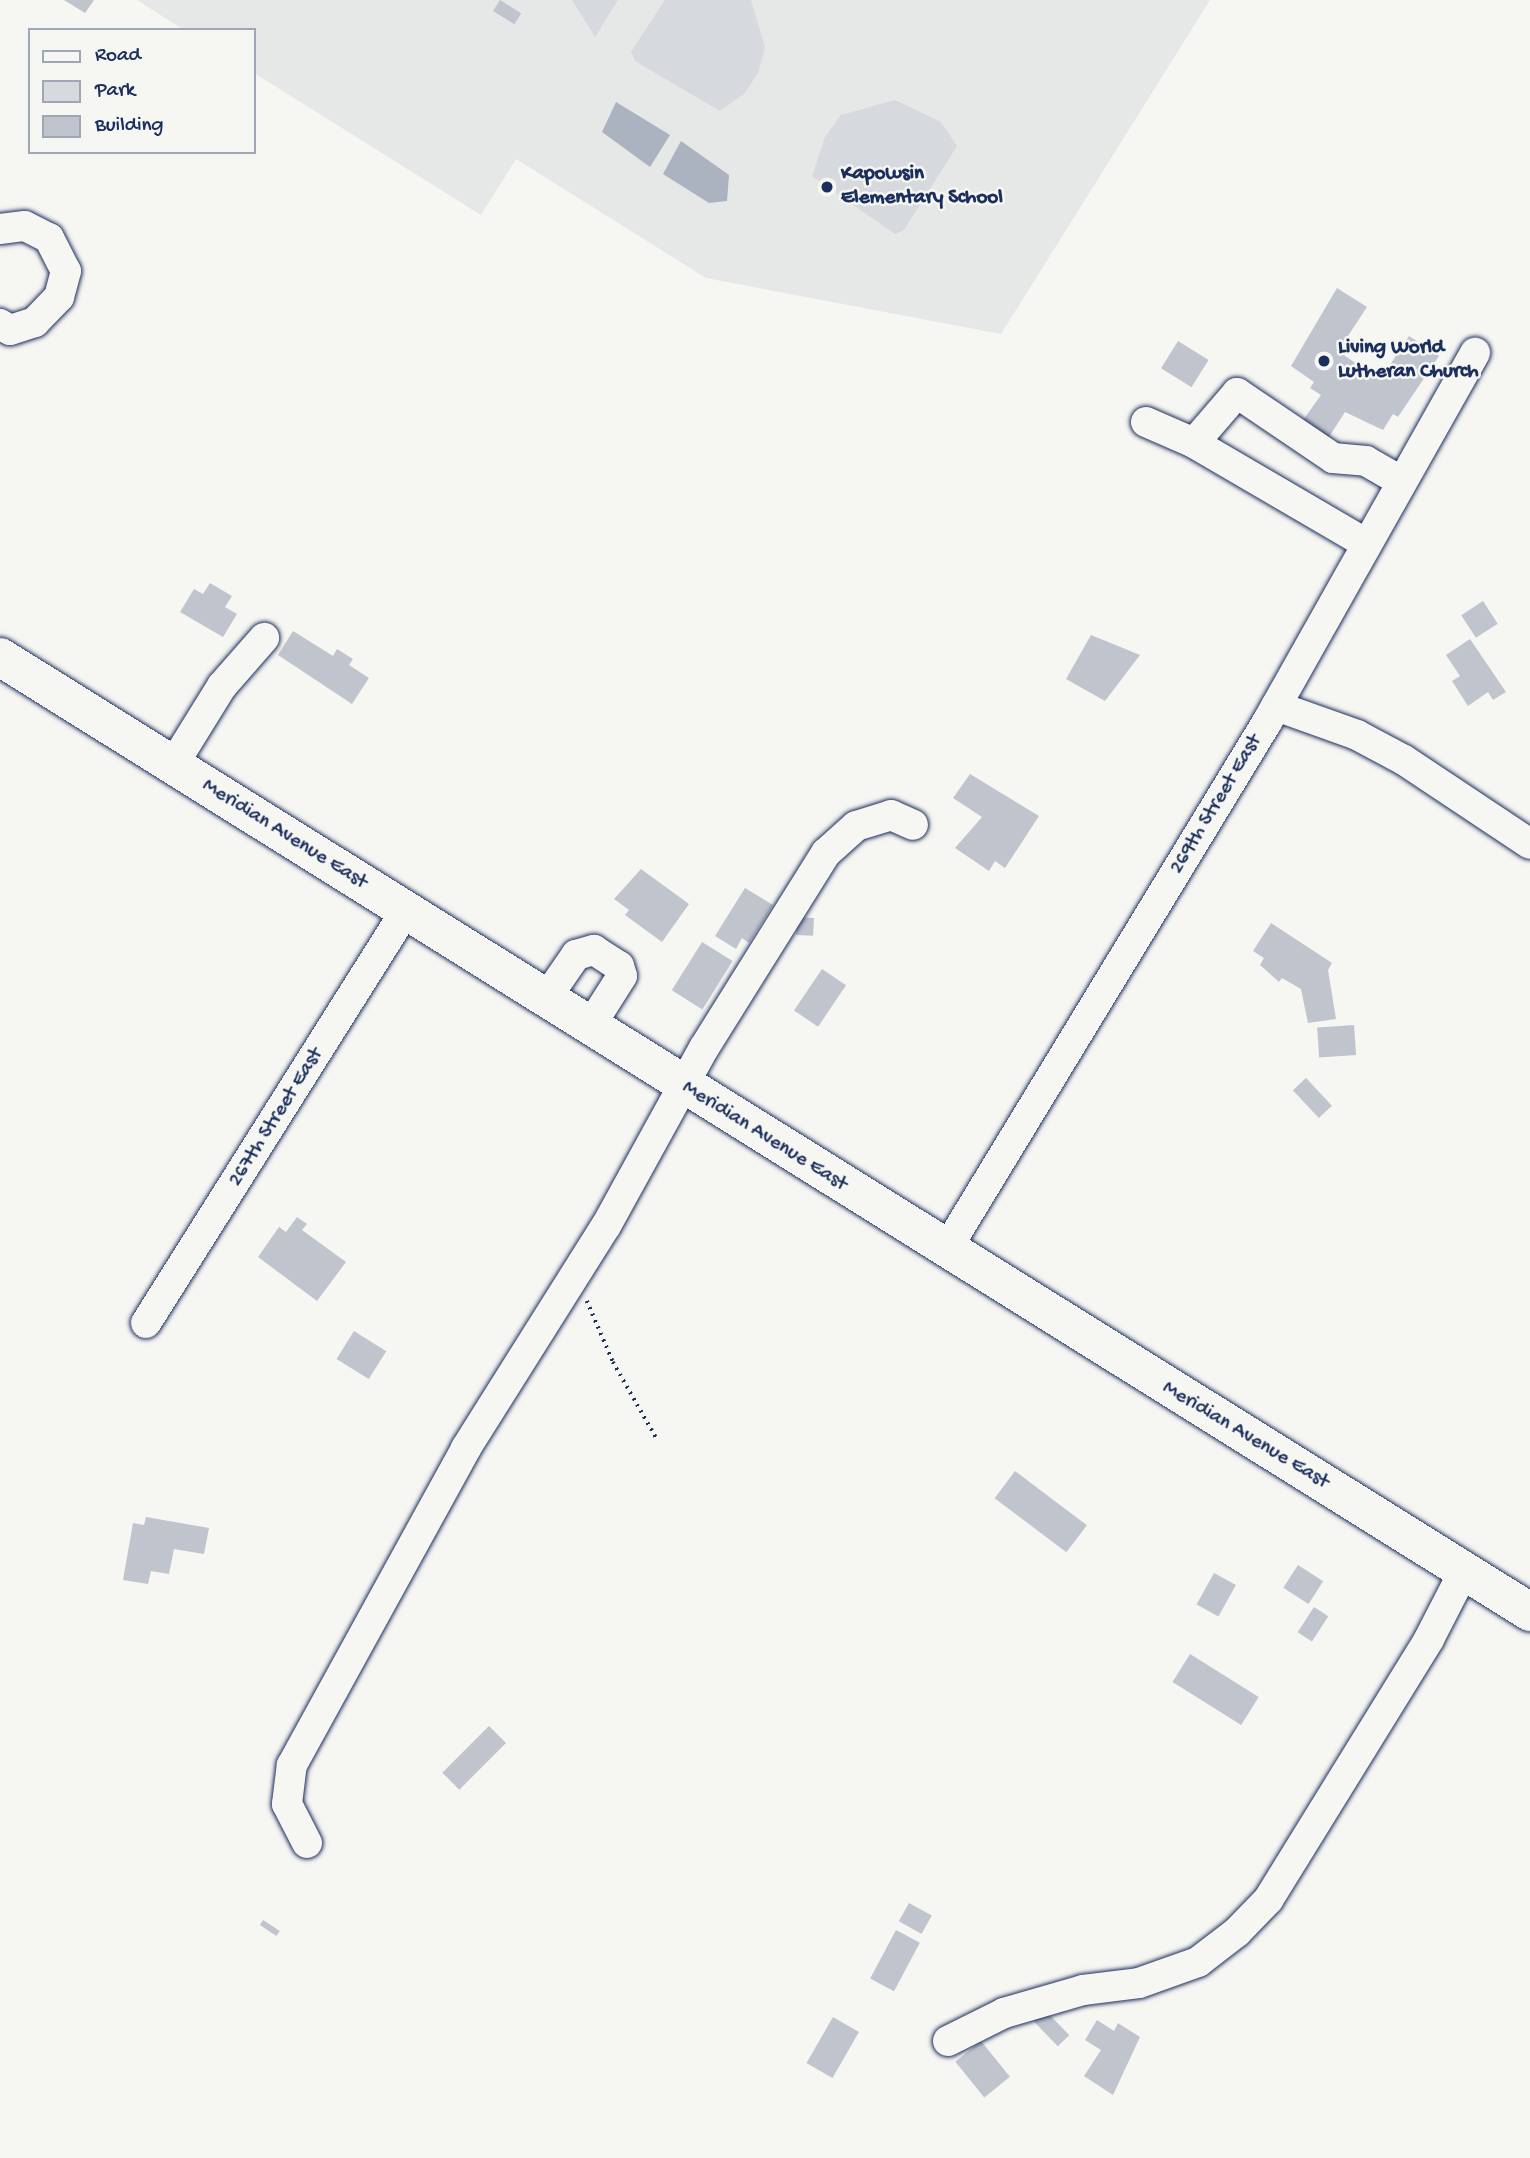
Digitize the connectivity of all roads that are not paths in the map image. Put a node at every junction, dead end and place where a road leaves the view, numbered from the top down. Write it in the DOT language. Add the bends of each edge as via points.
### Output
graph roads {
  1 [pos="0,229"];
  2 [pos="0,324"];
  3 [pos="1475,353"];
  4 [pos="1146,422"];
  5 [pos="1195,443"];
  6 [pos="1400,481"];
  7 [pos="1365,543"];
  8 [pos="264,638"];
  9 [pos="0,657"];
  10 [pos="1276,706"];
  11 [pos="173,765"];
  12 [pos="914,825"];
  13 [pos="1530,844"];
  14 [pos="405,911"];
  15 [pos="545,1000"];
  16 [pos="589,1028"];
  17 [pos="683,1087"];
  18 [pos="946,1250"];
  19 [pos="146,1323"];
  20 [pos="1464,1571"];
  21 [pos="1530,1612"];
  22 [pos="307,1843"];
  23 [pos="948,2041"];
  1 -- 2 [label="street" via="24,226 49,238 66,271 59,298 35,322 10,330"];
  3 -- 6 [label="street, 269th Street East"];
  4 -- 5 [label="street"];
  5 -- 6 [label="street" via="1228,397 1244,394 1333,458 1366,461"];
  5 -- 7 [label="street"];
  6 -- 7 [label="street, 269th Street East"];
  7 -- 10 [label="street, 269th Street East"];
  8 -- 11 [label="street" via="222,686"];
  9 -- 11 [label="main road, Meridian Avenue East"];
  10 -- 13 [label="street" via="1357,735 1404,760"];
  10 -- 18 [label="street, 269th Street East"];
  11 -- 14 [label="main road, Meridian Avenue East"];
  12 -- 17 [label="street" via="891,815 856,826 826,853"];
  14 -- 15 [label="main road, Meridian Avenue East"];
  14 -- 19 [label="street, 267th Street East"];
  15 -- 16 [label="main road, Meridian Avenue East"];
  15 -- 16 [label="street" via="576,955 594,950 619,966 622,976"];
  16 -- 17 [label="main road, Meridian Avenue East"];
  17 -- 18 [label="main road, Meridian Avenue East"];
  17 -- 22 [label="street" via="575,1274 466,1448 292,1765 287,1804"];
  18 -- 20 [label="main road, Meridian Avenue East"];
  20 -- 21 [label="main road, Meridian Avenue East"];
  20 -- 23 [label="street" via="1429,1639 1268,1900 1237,1932 1198,1962 1139,1983 1083,1990 1004,2013"];
}
